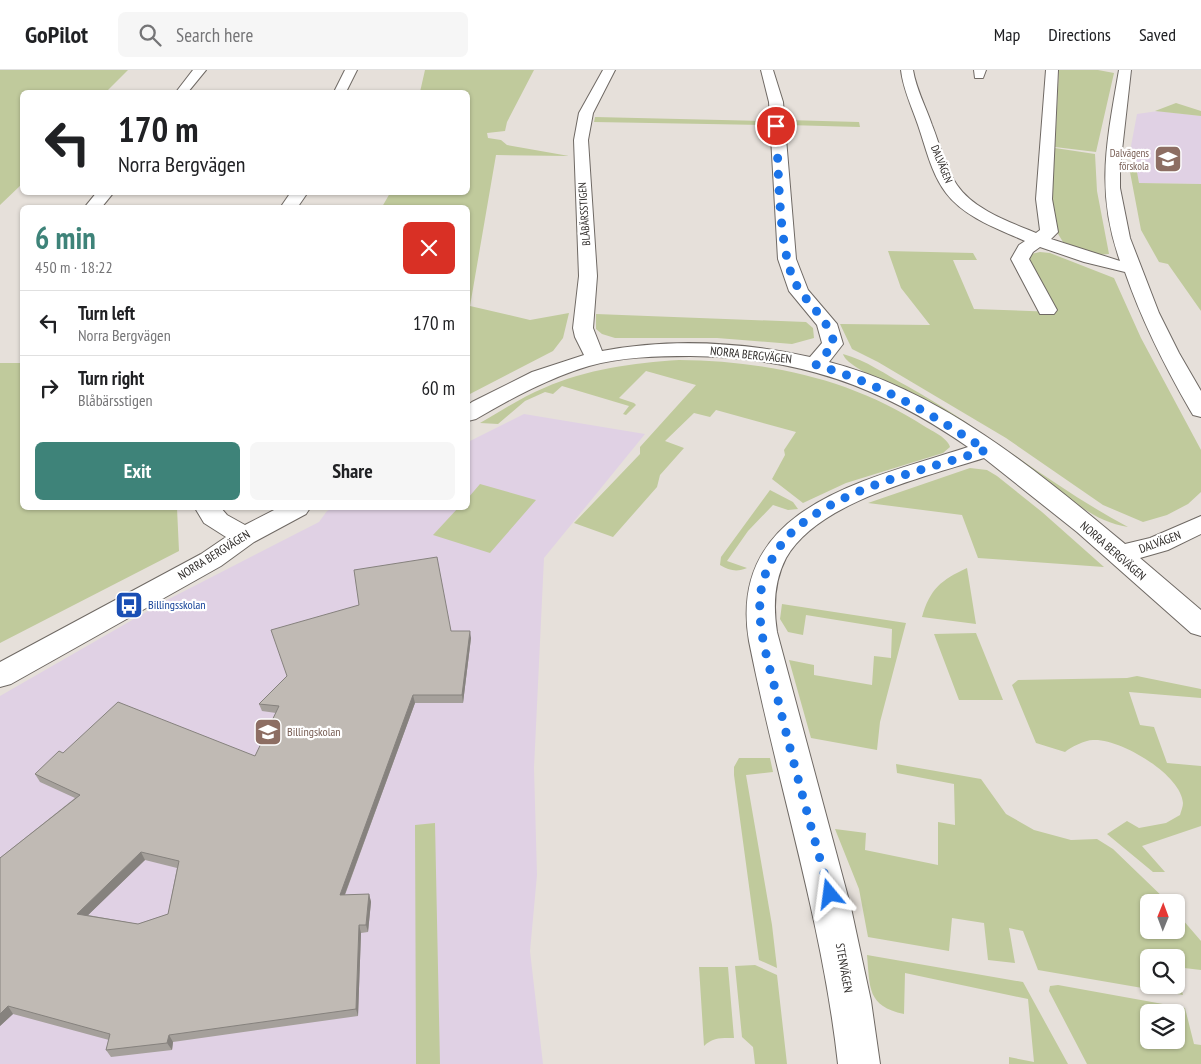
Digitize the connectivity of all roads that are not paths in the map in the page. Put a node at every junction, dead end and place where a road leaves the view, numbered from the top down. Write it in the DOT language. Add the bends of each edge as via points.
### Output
graph roads {
  1 [pos="200,70"];
  2 [pos="351,70"];
  3 [pos="609,70"];
  4 [pos="768,70"];
  5 [pos="907,70"];
  6 [pos="1052,70"];
  7 [pos="1125,70"];
  8 [pos="184,90"];
  9 [pos="341,90"];
  10 [pos="103,195"];
  11 [pos="95,205"];
  12 [pos="1040,240"];
  13 [pos="1131,268"];
  14 [pos="1047,310"];
  15 [pos="597,358"];
  16 [pos="816,365"];
  17 [pos="1201,410"];
  18 [pos="470,413"];
  19 [pos="986,450"];
  20 [pos="209,510"];
  21 [pos="293,510"];
  22 [pos="1201,524"];
  23 [pos="245,536"];
  24 [pos="1118,555"];
  25 [pos="1201,626"];
  26 [pos="0,676"];
  27 [pos="859,1064"];
  1 -- 8 [label="street"];
  2 -- 9 [label="street"];
  3 -- 15 [label="street, BLÅBÄRSSTIGEN" via="586,113 581,140 588,292 581,325 585,341"];
  4 -- 16 [label="street" via="776,102 788,261 799,291 826,324 834,344"];
  5 -- 12 [label="street, DALVÄGEN" via="954,193 996,221"];
  6 -- 12 [label="street" via="1044,199 1048,232"];
  7 -- 13 [label="street" via="1115,135 1112,188 1121,238"];
  10 -- 11 [label="street"];
  12 -- 13 [label="street, DALVÄGEN" via="1086,258"];
  12 -- 14 [label="street" via="1025,249 1020,259"];
  13 -- 17 [label="street" via="1168,353"];
  15 -- 16 [label="street, NORRA BERGVÄGEN" via="654,350 723,350"];
  15 -- 18 [label="street, NORRA BERGVÄGEN" via="536,378"];
  16 -- 19 [label="street, NORRA BERGVÄGEN" via="900,396"];
  19 -- 24 [label="street, NORRA BERGVÄGEN"];
  19 -- 27 [label="street, STENVÄGEN" via="854,493 825,508 802,523 782,543 763,581 760,614 764,644 830,894 844,961"];
  20 -- 23 [label="street" via="221,523"];
  21 -- 23 [label="street, NORRA BERGVÄGEN"];
  22 -- 24 [label="street, DALVÄGEN" via="1159,544"];
  23 -- 26 [label="street, NORRA BERGVÄGEN" via="211,560"];
  24 -- 25 [label="street, NORRA BERGVÄGEN"];
}
